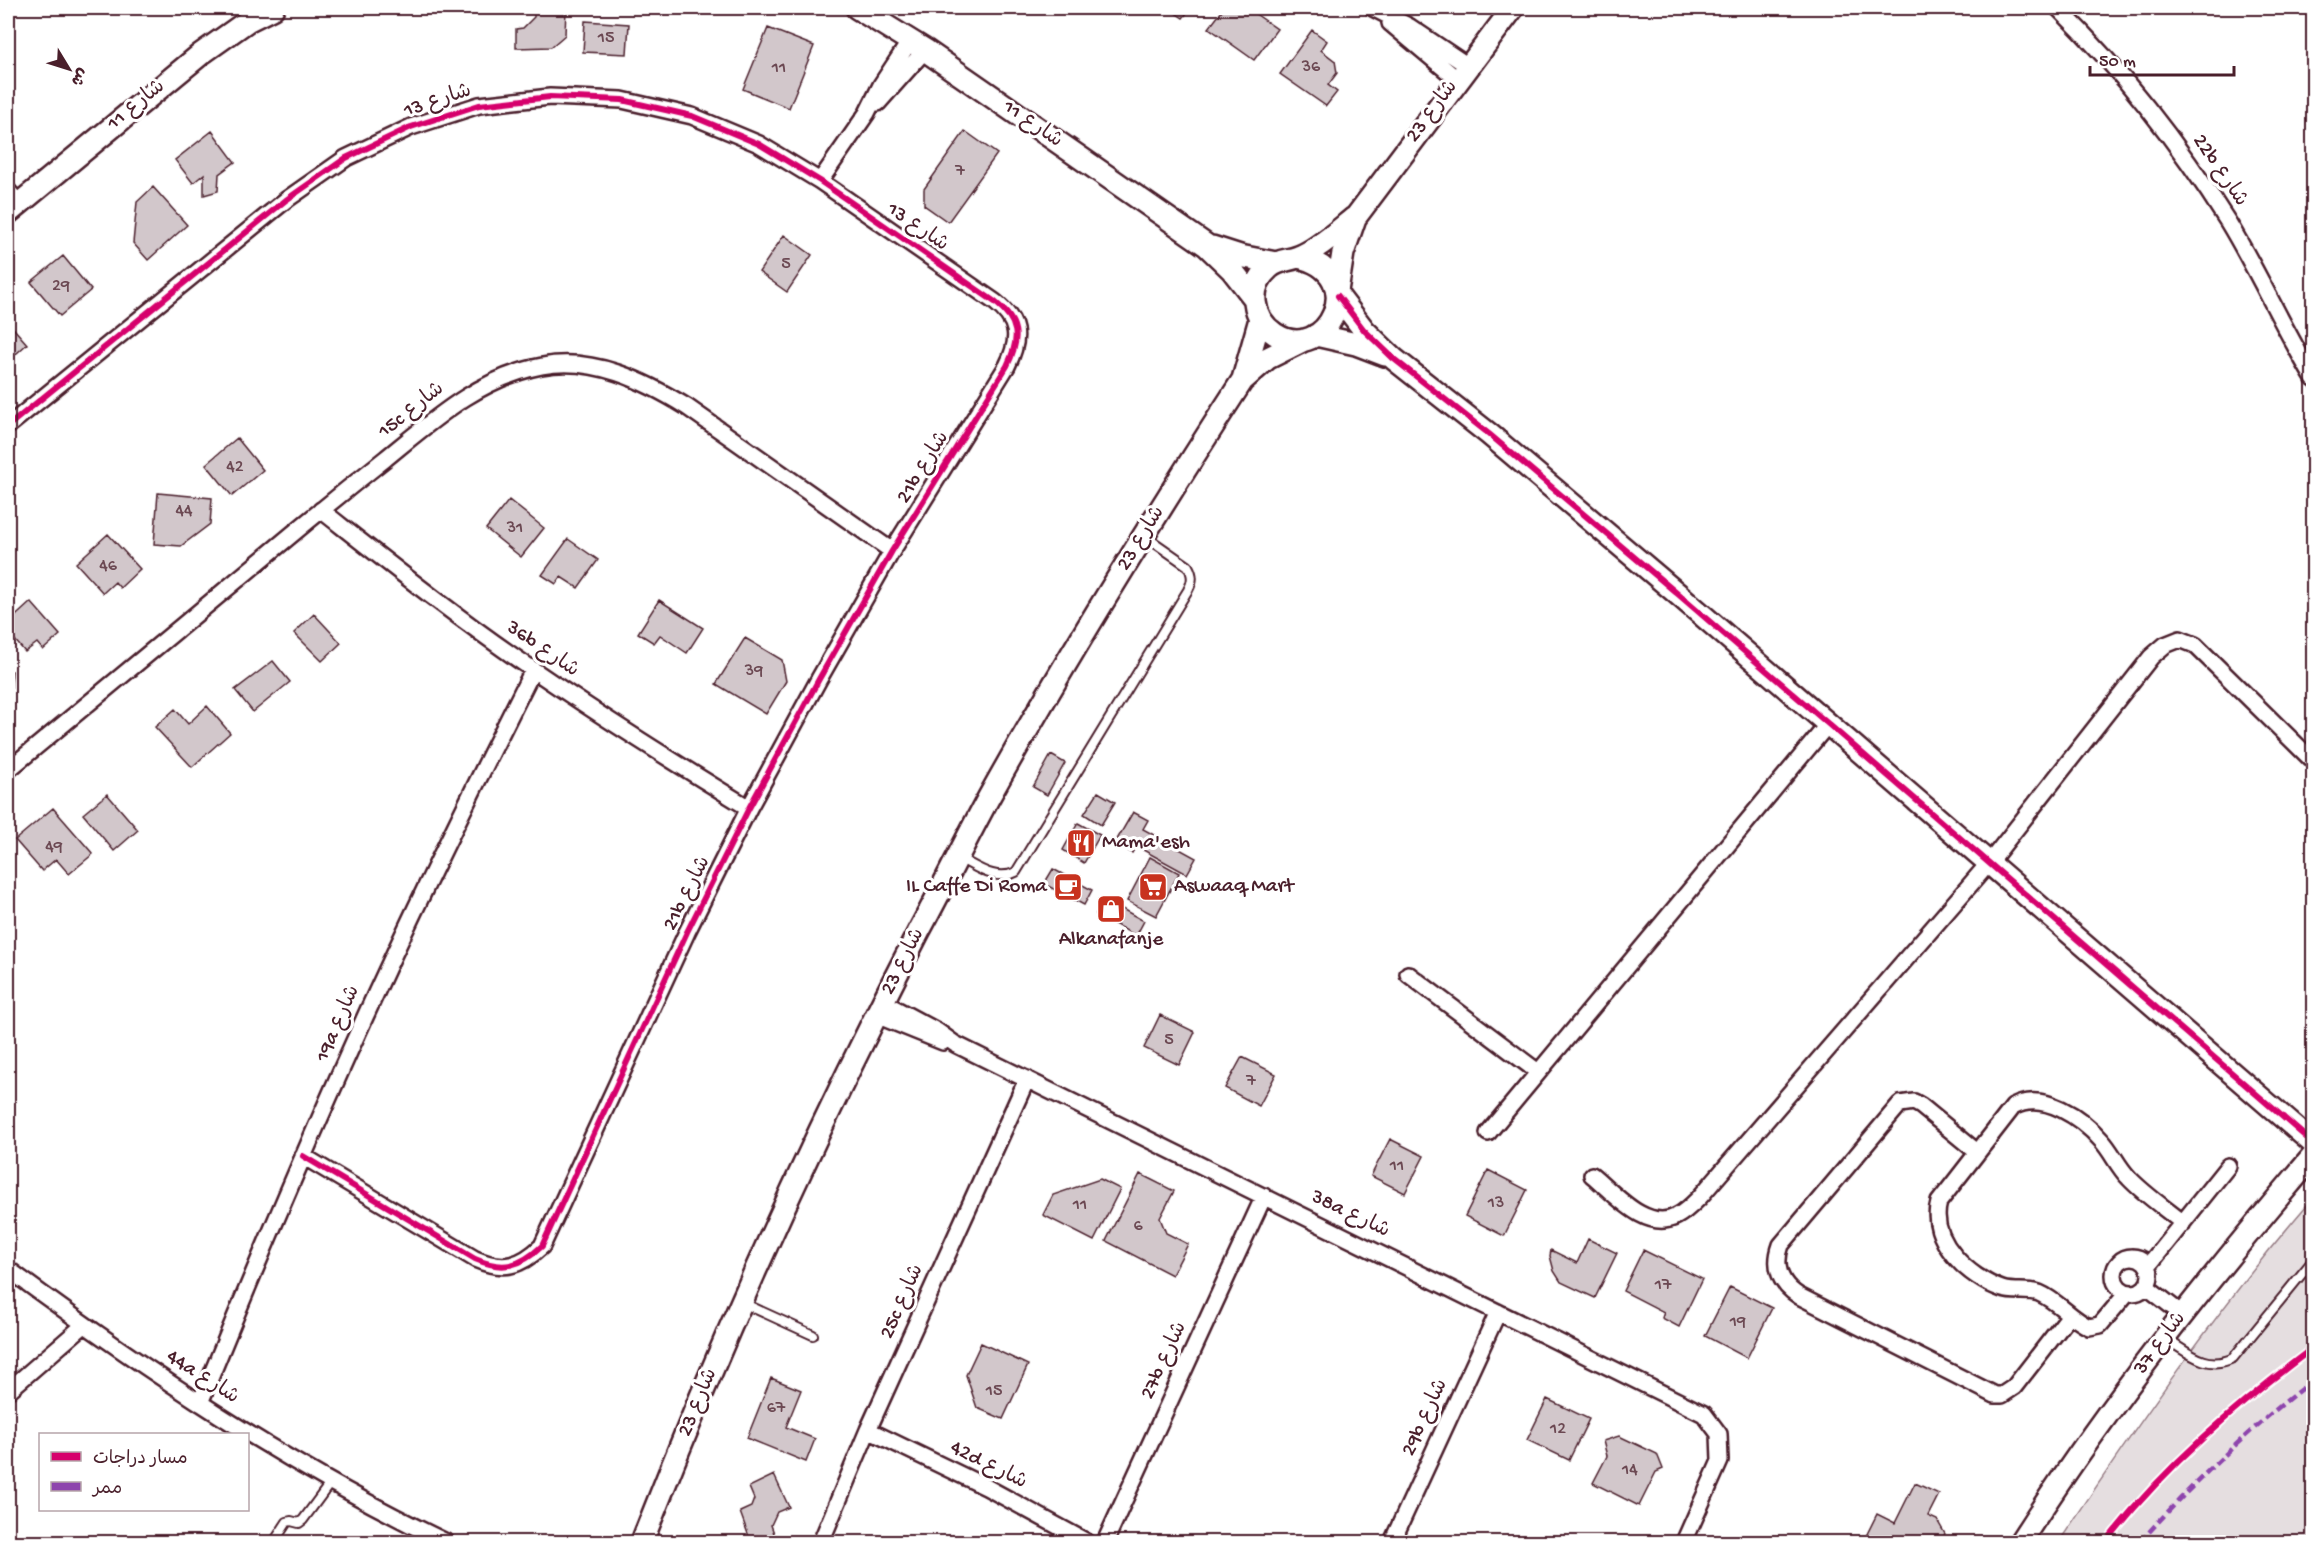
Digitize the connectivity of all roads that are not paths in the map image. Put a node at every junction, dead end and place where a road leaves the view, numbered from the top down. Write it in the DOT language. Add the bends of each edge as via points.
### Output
graph roads {
  1 [pos="857,8"];
  2 [pos="1514,8"];
  3 [pos="2058,8"];
  4 [pos="257,11"];
  5 [pos="1378,11"];
  6 [pos="918,45"];
  7 [pos="1463,73"];
  8 [pos="820,181"];
  9 [pos="10,206"];
  10 [pos="1355,218"];
  11 [pos="1206,245"];
  12 [pos="1298,257"];
  13 [pos="1276,262"];
  14 [pos="1337,294"];
  15 [pos="1254,298"];
  16 [pos="1260,319"];
  17 [pos="1016,329"];
  18 [pos="1310,337"];
  19 [pos="1394,359"];
  20 [pos="2313,379"];
  21 [pos="1242,381"];
  22 [pos="8,426"];
  23 [pos="321,510"];
  24 [pos="1144,535"];
  25 [pos="892,551"];
  26 [pos="533,670"];
  27 [pos="1829,723"];
  28 [pos="2313,762"];
  29 [pos="8,770"];
  30 [pos="749,808"];
  31 [pos="958,857"];
  32 [pos="1989,863"];
  33 [pos="1408,974"];
  34 [pos="879,1009"];
  35 [pos="1538,1072"];
  36 [pos="1027,1079"];
  37 [pos="1488,1133"];
  38 [pos="2313,1144"];
  39 [pos="1977,1152"];
  40 [pos="2313,1155"];
  41 [pos="303,1156"];
  42 [pos="2228,1166"];
  43 [pos="1592,1175"];
  44 [pos="1264,1196"];
  45 [pos="2183,1223"];
  46 [pos="2313,1258"];
  47 [pos="2148,1266"];
  48 [pos="8,1269"];
  49 [pos="2147,1287"];
  50 [pos="2127,1293"];
  51 [pos="741,1302"];
  52 [pos="1498,1312"];
  53 [pos="2070,1315"];
  54 [pos="2183,1315"];
  55 [pos="84,1324"];
  56 [pos="813,1335"];
  57 [pos="2165,1339"];
  58 [pos="8,1391"];
  59 [pos="200,1403"];
  60 [pos="868,1430"];
  61 [pos="247,1433"];
  62 [pos="249,1434"];
  63 [pos="331,1482"];
  64 [pos="427,1538"];
  65 [pos="274,1542"];
  66 [pos="446,1542"];
  67 [pos="642,1542"];
  68 [pos="821,1542"];
  69 [pos="1087,1542"];
  70 [pos="1105,1542"];
  71 [pos="1392,1542"];
  72 [pos="1684,1542"];
  73 [pos="2020,1542"];
  1 -- 6 [label="street, شارع 11"];
  2 -- 7 [label="street, شارع 23"];
  3 -- 20 [label="street, 22b شارع" via="2143,100 2188,161 2229,224"];
  4 -- 9 [label="street, شارع 11"];
  5 -- 7 [label="street" via="1410,27"];
  6 -- 8 [label="street" via="884,98 867,113"];
  6 -- 11 [label="street, شارع 11"];
  7 -- 10 [label="street, شارع 23"];
  8 -- 17 [label="street, شارع 13" via="995,302"];
  8 -- 22 [label="street, شارع 13" via="759,144 692,116 622,100 550,97 479,105 411,127 346,158 294,194"];
  10 -- 12 [label="street, شارع 23"];
  10 -- 14 [label="street, شارع 23" via="1343,253"];
  11 -- 13 [label="street, شارع 11"];
  11 -- 15 [label="street, شارع 11"];
  12 -- 13 [label="street"];
  12 -- 14 [label="street" via="1323,267"];
  13 -- 15 [label="street" via="1260,278"];
  14 -- 18 [label="street" via="1332,319 1326,328"];
  14 -- 19 [label="street" via="1364,330"];
  15 -- 16 [label="street"];
  16 -- 18 [label="street" via="1278,336 1291,340"];
  16 -- 21 [label="street, شارع 23"];
  17 -- 25 [label="street, 21b شارع" via="1007,366"];
  18 -- 19 [label="street" via="1356,344"];
  18 -- 21 [label="street, شارع 23" via="1268,358"];
  19 -- 27 [label="street" via="1584,514"];
  21 -- 24 [label="street, شارع 23"];
  23 -- 25 [label="street, 15c شارع" via="479,388 511,373 544,365 578,365 616,372 653,386"];
  23 -- 26 [label="street, 36b شارع"];
  23 -- 29 [label="street, 15c شارع"];
  24 -- 31 [label="street, شارع 23" via="1042,705"];
  24 -- 31 [label="lane" via="1188,567 1192,582 1188,590 1016,872 998,877"];
  25 -- 30 [label="street, 21b شارع"];
  26 -- 30 [label="street, 36b شارع"];
  26 -- 41 [label="street, 19a شارع" via="376,992"];
  27 -- 32 [label="street"];
  27 -- 35 [label="street"];
  28 -- 32 [label="street" via="2195,645 2180,639 2151,657"];
  30 -- 41 [label="street, 21b شارع" via="644,1023 549,1233 531,1256 503,1266 475,1259"];
  31 -- 34 [label="street, شارع 23"];
  32 -- 38 [label="street"];
  32 -- 43 [label="street" via="1700,1198 1677,1217 1659,1221 1640,1214"];
  33 -- 35 [label="street"];
  34 -- 36 [label="street, 38a شارع" via="937,1031"];
  34 -- 51 [label="street, شارع 23"];
  35 -- 37 [label="street"];
  36 -- 44 [label="street, 38a شارع"];
  36 -- 60 [label="street, 25c شارع"];
  39 -- 45 [label="street" via="2013,1107 2022,1102 2041,1102 2093,1131 2130,1179"];
  39 -- 53 [label="street" via="1939,1202 1939,1224 1948,1246 1963,1265 1988,1283 2037,1293"];
  39 -- 53 [label="street" via="1921,1106 1914,1102 1900,1104 1781,1245 1777,1256 1781,1280 1800,1296 1995,1395 2014,1387"];
  40 -- 54 [label="street, شارع 37"];
  41 -- 59 [label="street, 19a شارع"];
  42 -- 45 [label="street"];
  44 -- 52 [label="street, 38a شارع"];
  44 -- 70 [label="street, 27b شارع"];
  45 -- 47 [label="street"];
  46 -- 57 [label="lane" via="2233,1358 2211,1365"];
  47 -- 49 [label="street"];
  47 -- 50 [label="street" via="2130,1257 2118,1264 2116,1285"];
  48 -- 55 [label="street, 44a شارع"];
  49 -- 50 [label="street"];
  49 -- 54 [label="street"];
  50 -- 53 [label="street" via="2095,1327"];
  51 -- 56 [label="lane"];
  51 -- 67 [label="street, شارع 23"];
  52 -- 71 [label="street, 29b شارع"];
  52 -- 72 [label="street, 38a شارع" via="1704,1414 1719,1434 1721,1448 1716,1474"];
  54 -- 57 [label="street, شارع 37"];
  55 -- 58 [label="street"];
  55 -- 59 [label="street, 44a شارع"];
  57 -- 73 [label="street, شارع 37"];
  59 -- 61 [label="street, 44a شارع"];
  60 -- 68 [label="street, 25c شارع"];
  60 -- 69 [label="street, 42d شارع"];
  62 -- 63 [label="street, 44a شارع"];
  63 -- 64 [label="street, 44a شارع"];
  63 -- 65 [label="lane" via="303,1520 286,1522"];
  64 -- 66 [label="street, 44a شارع"];
}
